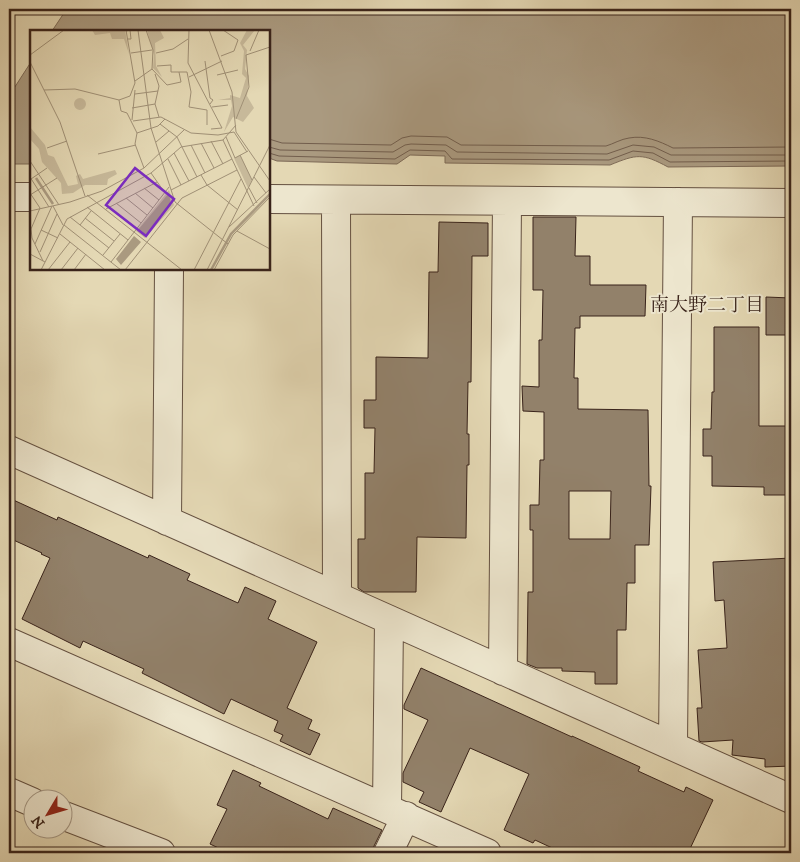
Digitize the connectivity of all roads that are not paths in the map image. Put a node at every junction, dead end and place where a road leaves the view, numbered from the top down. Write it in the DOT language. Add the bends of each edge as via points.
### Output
graph roads {
  1 [pos="9,197"];
  2 [pos="30,197"];
  3 [pos="270,199"];
  4 [pos="336,200"];
  5 [pos="508,202"];
  6 [pos="678,202"];
  7 [pos="791,203"];
  8 [pos="170,270"];
  9 [pos="9,450"];
  10 [pos="167,521"];
  11 [pos="337,596"];
  12 [pos="389,620"];
  13 [pos="9,642"];
  14 [pos="503,671"];
  15 [pos="673,746"];
  16 [pos="9,792"];
  17 [pos="22,798"];
  18 [pos="791,800"];
  19 [pos="396,812"];
  20 [pos="72,820"];
  21 [pos="161,853"];
  22 [pos="388,853"];
  23 [pos="487,853"];
  1 -- 2 [label="street"];
  3 -- 4 [label="street"];
  4 -- 5 [label="street"];
  4 -- 11 [label="street"];
  5 -- 6 [label="street"];
  5 -- 14 [label="street"];
  6 -- 7 [label="street"];
  6 -- 15 [label="street"];
  8 -- 10 [label="street"];
  9 -- 10 [label="street"];
  10 -- 11 [label="street"];
  11 -- 12 [label="street"];
  12 -- 14 [label="street"];
  12 -- 19 [label="street"];
  13 -- 19 [label="street"];
  14 -- 15 [label="street"];
  15 -- 18 [label="street"];
  16 -- 17 [label="street"];
  19 -- 22 [label="street"];
  19 -- 23 [label="street"];
  20 -- 21 [label="street"];
}
